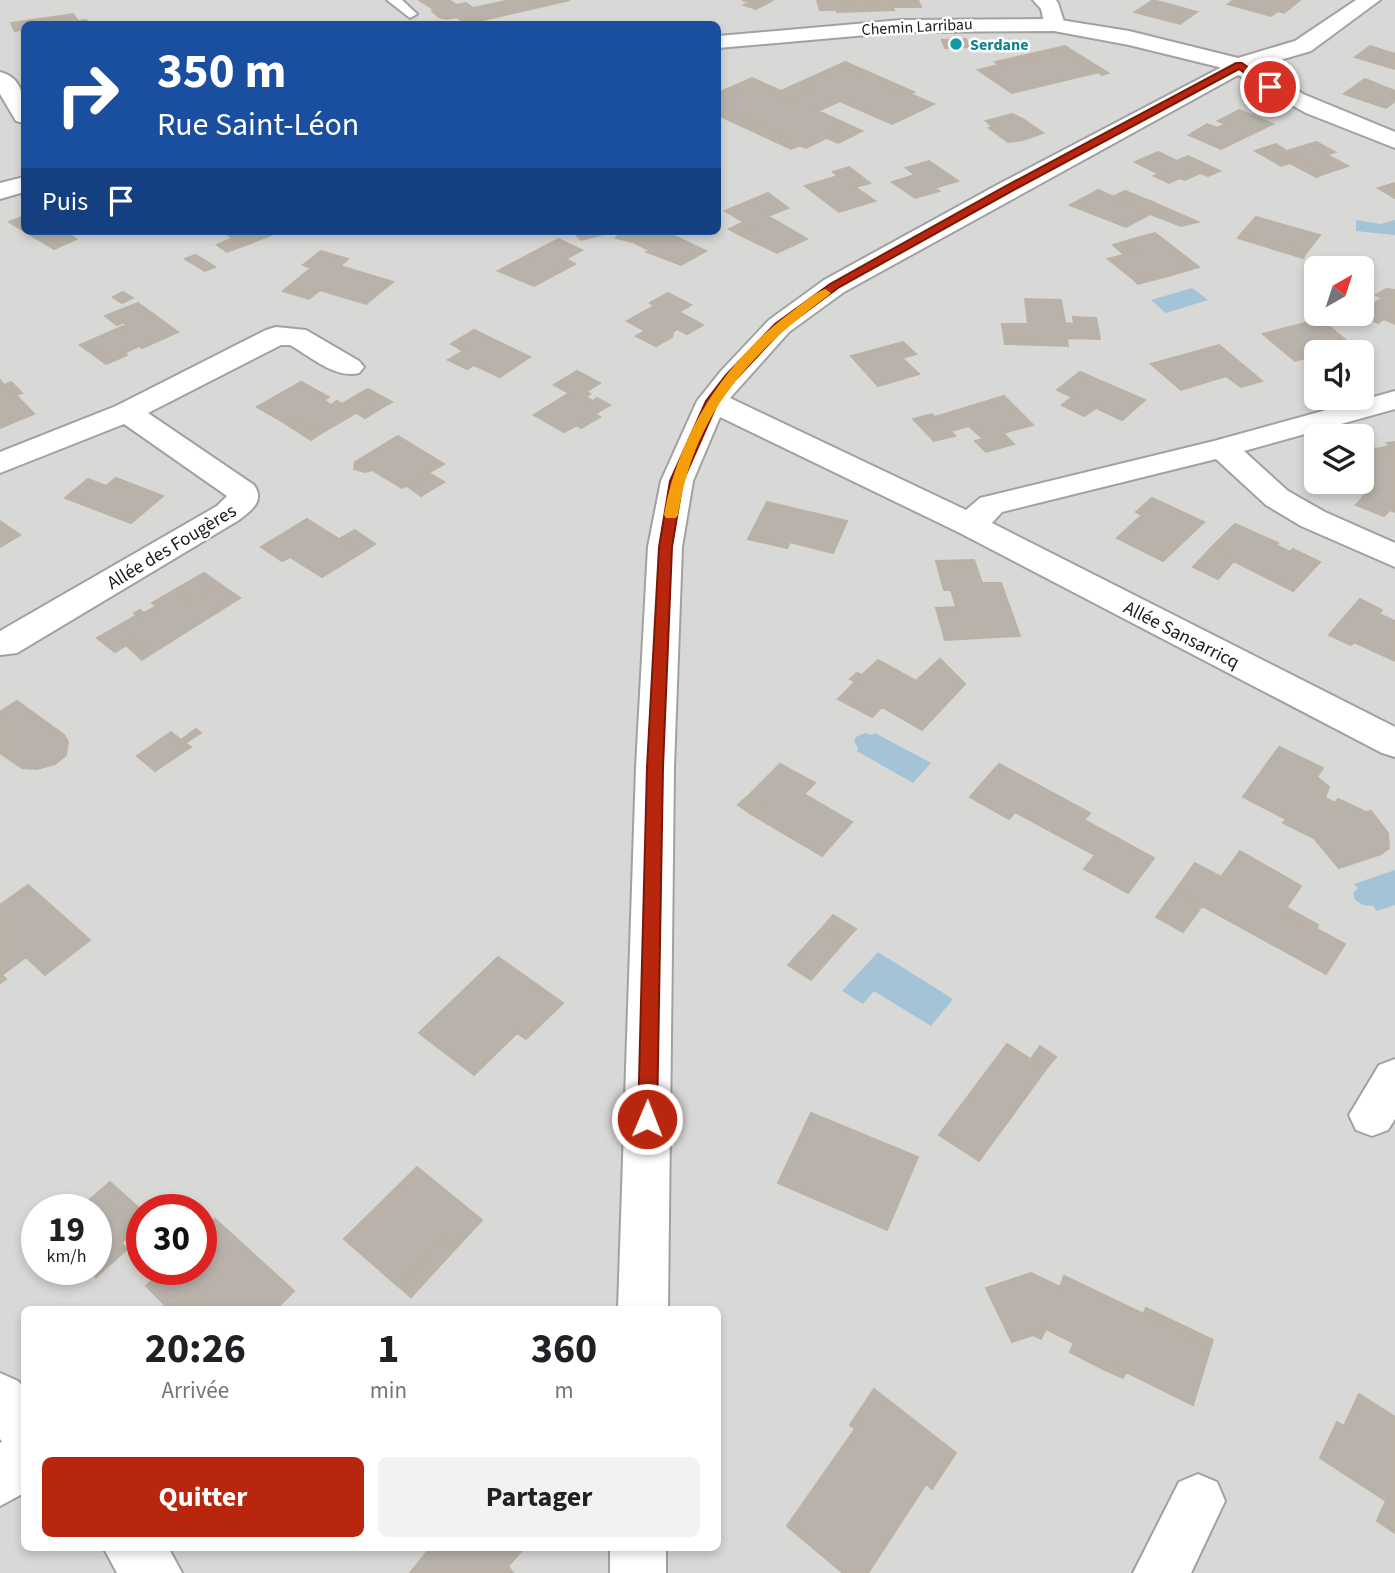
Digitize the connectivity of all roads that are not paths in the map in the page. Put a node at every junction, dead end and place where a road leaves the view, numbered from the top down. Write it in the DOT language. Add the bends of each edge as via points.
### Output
graph roads {
  1 [pos="394,0"];
  2 [pos="1043,0"];
  3 [pos="1370,0"];
  4 [pos="410,14"];
  5 [pos="1054,25"];
  6 [pos="721,42"];
  7 [pos="1239,65"];
  8 [pos="0,79"];
  9 [pos="21,111"];
  10 [pos="1395,141"];
  11 [pos="21,186"];
  12 [pos="0,191"];
  13 [pos="349,367"];
  14 [pos="1395,400"];
  15 [pos="712,401"];
  16 [pos="127,412"];
  17 [pos="1222,448"];
  18 [pos="0,463"];
  19 [pos="970,526"];
  20 [pos="1395,556"];
  21 [pos="5,644"];
  22 [pos="1395,743"];
  23 [pos="643,1306"];
  24 [pos="0,1399"];
  25 [pos="21,1424"];
  26 [pos="21,1460"];
  27 [pos="0,1479"];
  28 [pos="1198,1501"];
  29 [pos="134,1551"];
  30 [pos="638,1551"];
  31 [pos="153,1573"];
  32 [pos="638,1573"];
  33 [pos="1161,1573"];
  1 -- 4 [label="lane"];
  2 -- 5 [label="street" via="1051,7"];
  3 -- 7 [label="street" via="1303,46"];
  5 -- 6 [label="street, Chemin Larribau" via="901,26"];
  5 -- 7 [label="street, Chemin Larribau"];
  7 -- 10 [label="street" via="1290,98"];
  7 -- 15 [label="street" via="834,286 779,327"];
  8 -- 9 [label="street"];
  11 -- 12 [label="street"];
  13 -- 16 [label="street" via="296,336 276,336"];
  14 -- 17 [label="street"];
  15 -- 19 [label="street, Allée Sansarricq"];
  15 -- 23 [label="street" via="677,481 666,547 655,767"];
  16 -- 18 [label="street"];
  16 -- 21 [label="street, Allée des Fougères" via="243,492 242,502"];
  17 -- 19 [label="street" via="991,505"];
  17 -- 20 [label="street" via="1278,498"];
  19 -- 22 [label="street, Allée Sansarricq"];
  24 -- 25 [label="street"];
  26 -- 27 [label="street"];
  28 -- 33 [label="street"];
  29 -- 31 [label="street"];
  30 -- 32 [label="street"];
}
